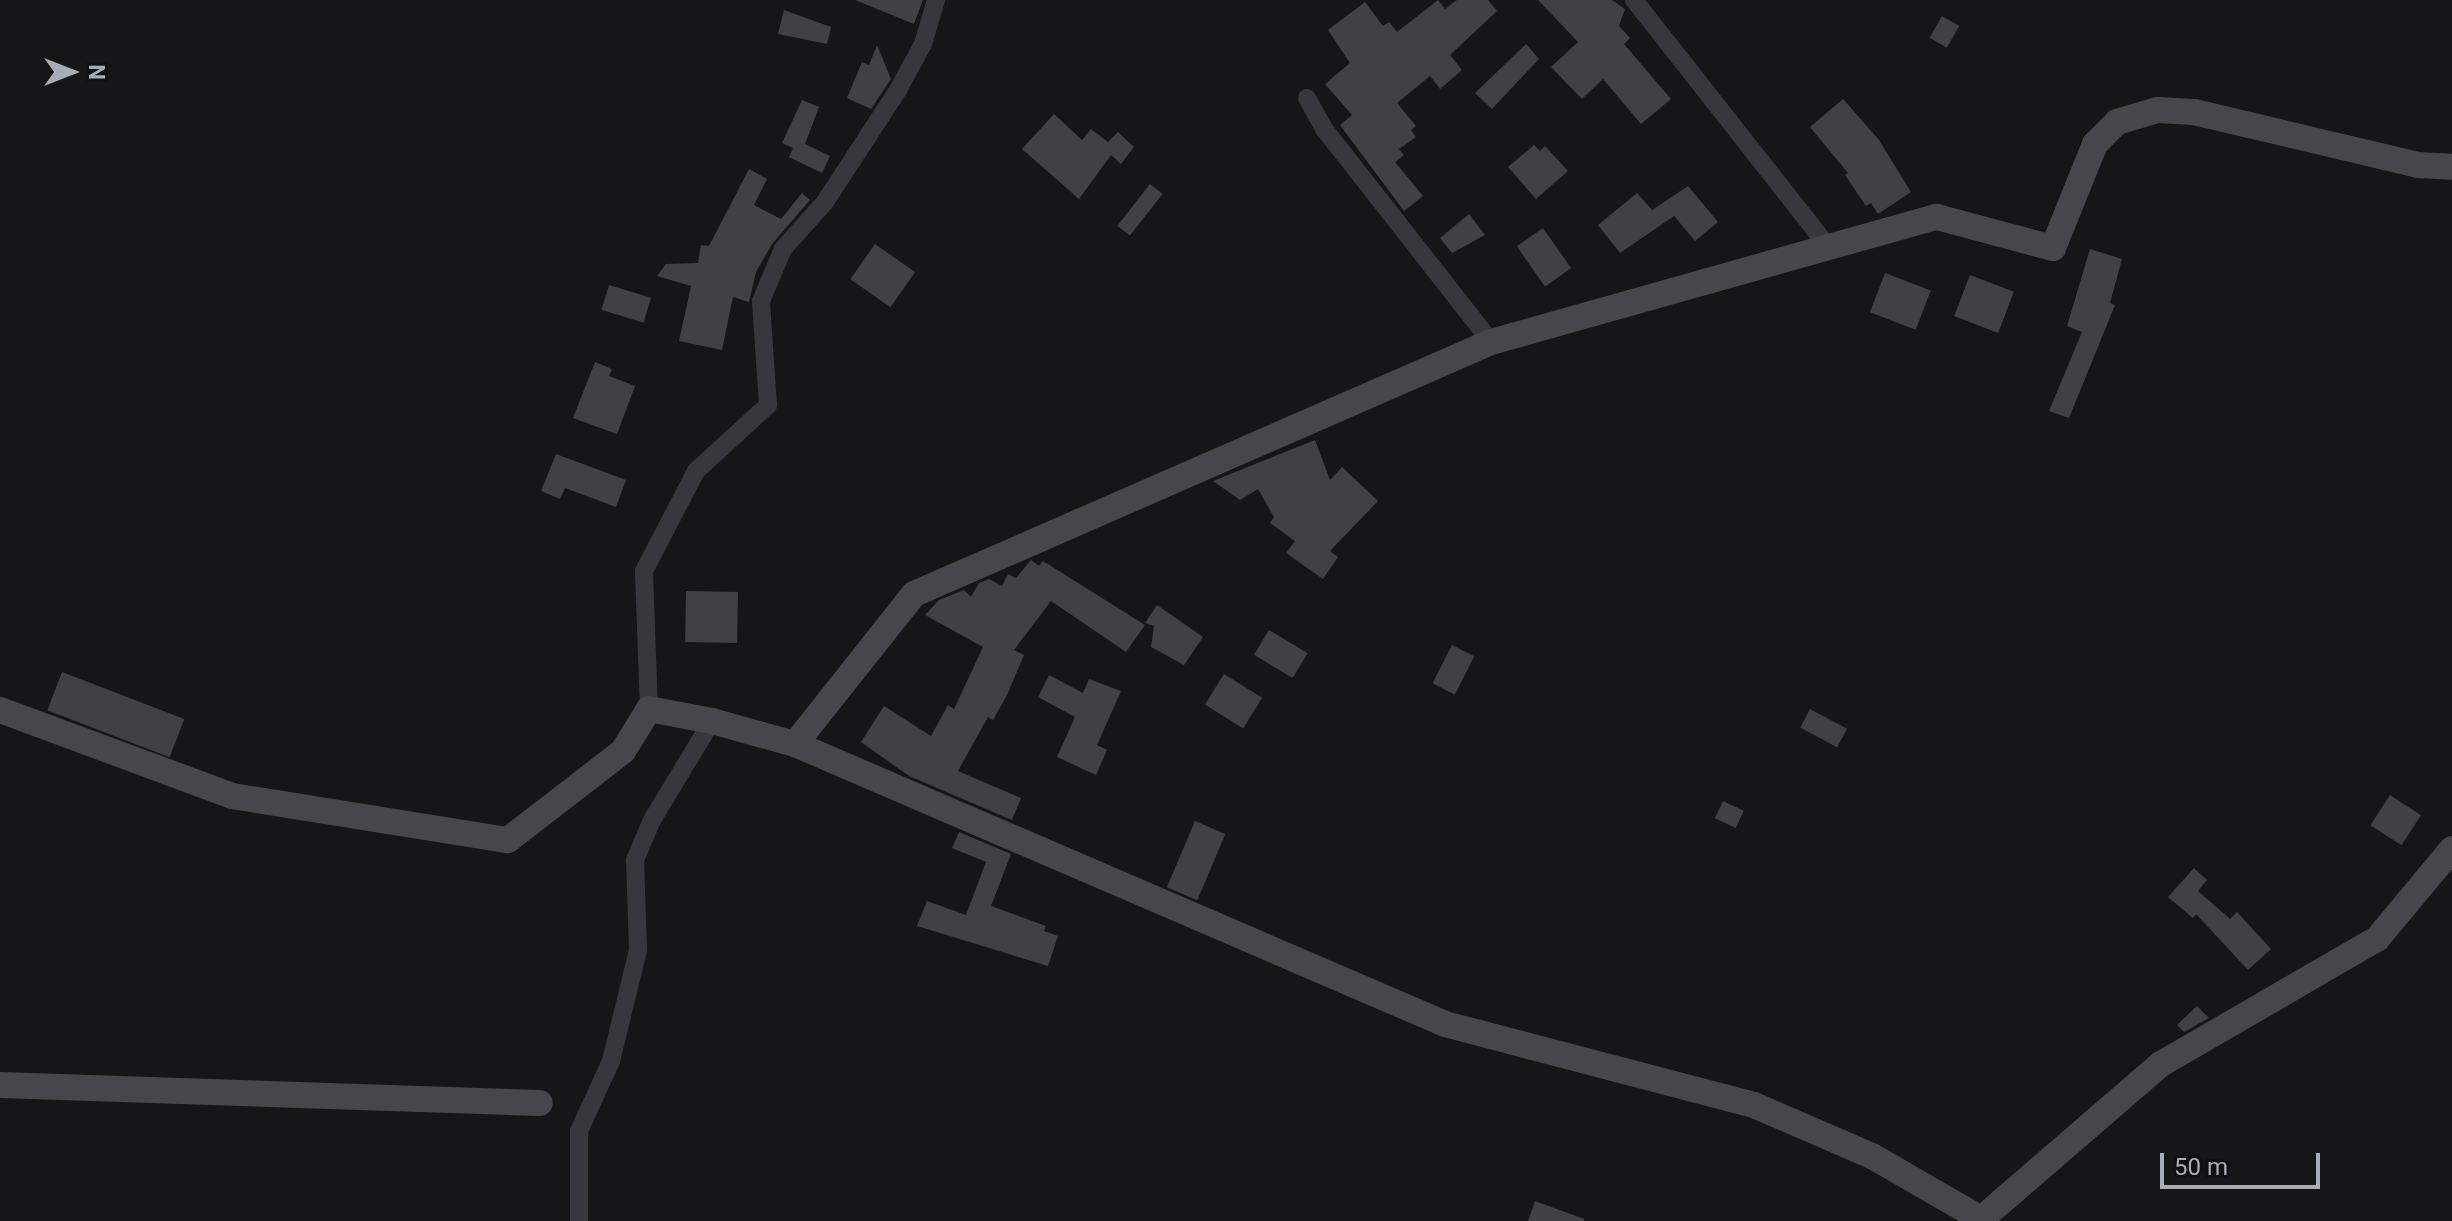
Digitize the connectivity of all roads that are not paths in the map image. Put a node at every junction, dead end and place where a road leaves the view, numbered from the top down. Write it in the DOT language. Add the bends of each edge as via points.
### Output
graph roads {
  1 [pos="936,0"];
  2 [pos="1634,0"];
  3 [pos="1307,98"];
  4 [pos="2452,167"];
  5 [pos="1831,250"];
  6 [pos="1491,342"];
  7 [pos="649,709"];
  8 [pos="0,710"];
  9 [pos="699,719"];
  10 [pos="795,744"];
  11 [pos="2452,849"];
  12 [pos="0,1085"];
  13 [pos="540,1103"];
  14 [pos="1980,1220"];
  15 [pos="579,1221"];
  1 -- 7 [label="street" via="923,44 898,90 825,202 783,249 761,301 768,405 696,471 644,571"];
  2 -- 5 [label="street"];
  3 -- 6 [label="street" via="1325,130"];
  4 -- 5 [label="street" via="2418,165 2194,112 2157,110 2117,122 2095,144 2053,248 1937,217"];
  5 -- 6 [label="street"];
  6 -- 10 [label="street" via="914,594"];
  7 -- 8 [label="street" via="623,751 508,840 232,796"];
  7 -- 9 [label="street"];
  9 -- 10 [label="street"];
  9 -- 15 [label="street" via="635,860 638,950 611,1061 579,1131"];
  10 -- 14 [label="street" via="1445,1024 1754,1105 1872,1156"];
  11 -- 14 [label="street" via="2377,939 2161,1064"];
  12 -- 13 [label="street"];
}
